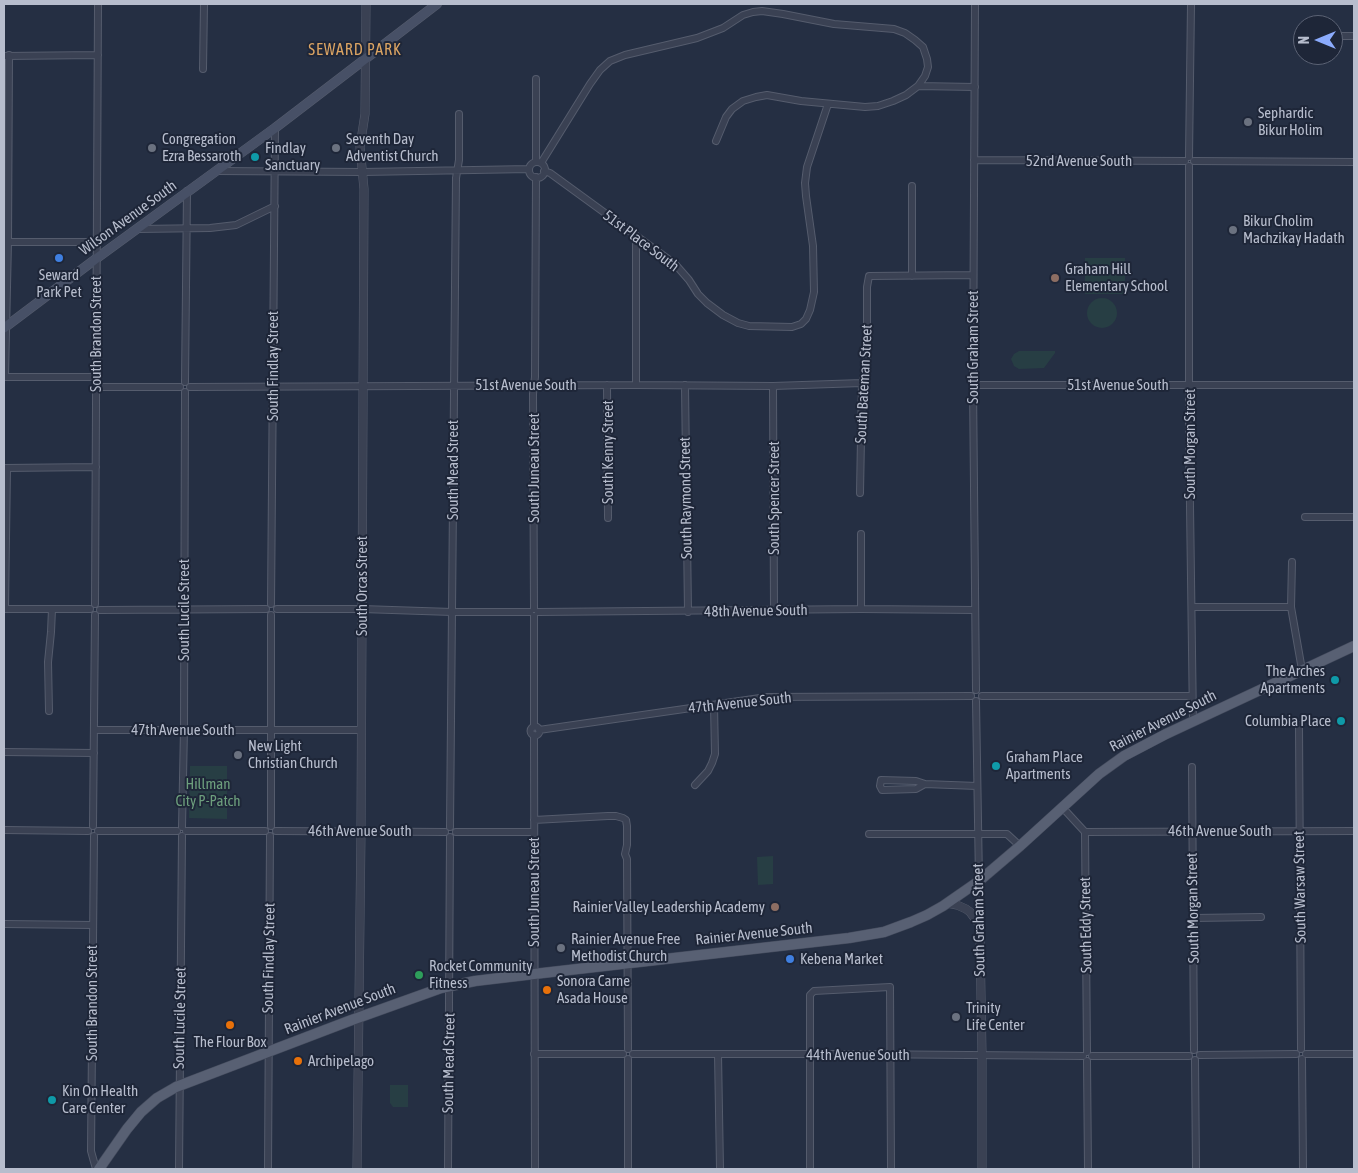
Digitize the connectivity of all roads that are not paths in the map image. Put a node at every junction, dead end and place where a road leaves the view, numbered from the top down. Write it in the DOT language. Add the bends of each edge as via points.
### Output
graph roads {
  1 [pos="98,4"];
  2 [pos="204,4"];
  3 [pos="366,4"];
  4 [pos="437,4"];
  5 [pos="975,4"];
  6 [pos="1191,4"];
  7 [pos="98,55"];
  8 [pos="6,56"];
  9 [pos="366,58"];
  10 [pos="203,69"];
  11 [pos="536,79"];
  12 [pos="918,86"];
  13 [pos="975,87"];
  14 [pos="828,104"];
  15 [pos="459,114"];
  16 [pos="275,128"];
  17 [pos="716,141"];
  18 [pos="974,160"];
  19 [pos="1189,161"];
  20 [pos="1354,162"];
  21 [pos="538,163"];
  22 [pos="529,169"];
  23 [pos="457,170"];
  24 [pos="215,171"];
  25 [pos="275,171"];
  26 [pos="544,171"];
  27 [pos="363,172"];
  28 [pos="536,177"];
  29 [pos="912,186"];
  30 [pos="187,191"];
  31 [pos="275,206"];
  32 [pos="187,228"];
  33 [pos="137,229"];
  34 [pos="636,236"];
  35 [pos="6,242"];
  36 [pos="98,242"];
  37 [pos="97,258"];
  38 [pos="973,275"];
  39 [pos="912,276"];
  40 [pos="5,326"];
  41 [pos="5,377"];
  42 [pos="96,377"];
  43 [pos="862,383"];
  44 [pos="636,384"];
  45 [pos="454,385"];
  46 [pos="534,385"];
  47 [pos="607,385"];
  48 [pos="685,385"];
  49 [pos="973,385"];
  50 [pos="1190,385"];
  51 [pos="1354,385"];
  52 [pos="273,386"];
  53 [pos="363,386"];
  54 [pos="773,386"];
  55 [pos="96,387"];
  56 [pos="185,387"];
  57 [pos="96,467"];
  58 [pos="5,468"];
  59 [pos="860,493"];
  60 [pos="1305,517"];
  61 [pos="1354,517"];
  62 [pos="608,518"];
  63 [pos="861,534"];
  64 [pos="1292,562"];
  65 [pos="272,604"];
  66 [pos="1291,606"];
  67 [pos="1192,607"];
  68 [pos="5,609"];
  69 [pos="52,609"];
  70 [pos="95,609"];
  71 [pos="184,609"];
  72 [pos="277,609"];
  73 [pos="362,609"];
  74 [pos="861,609"];
  75 [pos="774,610"];
  76 [pos="975,610"];
  77 [pos="269,612"];
  78 [pos="452,612"];
  79 [pos="534,612"];
  80 [pos="688,612"];
  81 [pos="1354,646"];
  82 [pos="1302,670"];
  83 [pos="974,696"];
  84 [pos="1192,696"];
  85 [pos="714,704"];
  86 [pos="49,711"];
  87 [pos="1193,722"];
  88 [pos="1299,725"];
  89 [pos="94,730"];
  90 [pos="184,730"];
  91 [pos="271,730"];
  92 [pos="361,730"];
  93 [pos="536,730"];
  94 [pos="4,752"];
  95 [pos="94,753"];
  96 [pos="1192,767"];
  97 [pos="925,784"];
  98 [pos="695,785"];
  99 [pos="977,786"];
  100 [pos="1062,807"];
  101 [pos="534,820"];
  102 [pos="4,830"];
  103 [pos="93,831"];
  104 [pos="182,831"];
  105 [pos="270,831"];
  106 [pos="361,831"];
  107 [pos="1299,831"];
  108 [pos="1354,831"];
  109 [pos="450,832"];
  110 [pos="534,832"];
  111 [pos="1085,832"];
  112 [pos="1193,832"];
  113 [pos="869,834"];
  114 [pos="978,834"];
  115 [pos="1020,846"];
  116 [pos="978,881"];
  117 [pos="947,903"];
  118 [pos="1261,916"];
  119 [pos="1194,918"];
  120 [pos="4,924"];
  121 [pos="979,924"];
  122 [pos="93,925"];
  123 [pos="627,964"];
  124 [pos="534,974"];
  125 [pos="449,986"];
  126 [pos="359,1018"];
  127 [pos="268,1052"];
  128 [pos="534,1054"];
  129 [pos="626,1054"];
  130 [pos="718,1054"];
  131 [pos="1301,1054"];
  132 [pos="1354,1054"];
  133 [pos="810,1055"];
  134 [pos="890,1055"];
  135 [pos="982,1055"];
  136 [pos="1195,1055"];
  137 [pos="1087,1056"];
  138 [pos="180,1086"];
  139 [pos="98,1169"];
  140 [pos="179,1169"];
  141 [pos="268,1169"];
  142 [pos="358,1169"];
  143 [pos="448,1169"];
  144 [pos="535,1169"];
  145 [pos="628,1169"];
  146 [pos="720,1169"];
  147 [pos="810,1169"];
  148 [pos="891,1169"];
  149 [pos="982,1169"];
  150 [pos="1088,1169"];
  151 [pos="1196,1169"];
  152 [pos="1303,1169"];
  1 -- 7 [label="street, South Brandon Street"];
  2 -- 10 [label="street"];
  3 -- 9 [label="street, South Orcas Street"];
  4 -- 9 [label="main road, Wilson Avenue South"];
  5 -- 13 [label="street, South Graham Street"];
  6 -- 19 [label="street, South Morgan Street"];
  7 -- 8 [label="street"];
  7 -- 36 [label="street, South Brandon Street"];
  8 -- 35 [label="street"];
  9 -- 16 [label="main road, Wilson Avenue South"];
  9 -- 27 [label="street, South Orcas Street" via="365,114 360,147"];
  11 -- 21 [label="street"];
  12 -- 13 [label="street"];
  12 -- 14 [label="street" via="906,95 878,106"];
  12 -- 21 [label="street" via="928,67 927,59 923,48 905,33 753,12 697,38 610,61 590,84"];
  13 -- 18 [label="street, South Graham Street"];
  14 -- 17 [label="street" via="767,95 743,101 726,117"];
  14 -- 34 [label="street, 51st Place South" via="807,167 805,183 813,246 814,292 810,310 801,324 792,327 738,324 706,303 675,264"];
  15 -- 23 [label="street, South Mead Street"];
  16 -- 24 [label="main road, Wilson Avenue South"];
  16 -- 25 [label="street, South Findlay Street"];
  18 -- 19 [label="street, 52nd Avenue South"];
  18 -- 38 [label="street, South Graham Street"];
  19 -- 20 [label="street, 52nd Avenue South"];
  19 -- 50 [label="street, South Morgan Street"];
  21 -- 22 [label="street"];
  21 -- 26 [label="street" via="544,166"];
  22 -- 23 [label="street"];
  22 -- 28 [label="street"];
  23 -- 27 [label="street"];
  23 -- 45 [label="street, South Mead Street"];
  24 -- 25 [label="street"];
  24 -- 30 [label="main road, Wilson Avenue South"];
  25 -- 27 [label="street"];
  25 -- 31 [label="street, South Findlay Street"];
  26 -- 28 [label="street"];
  26 -- 34 [label="street, 51st Place South"];
  27 -- 53 [label="street, South Orcas Street"];
  28 -- 46 [label="street, South Juneau Street"];
  29 -- 39 [label="street"];
  30 -- 32 [label="street, South Lucile Street"];
  30 -- 33 [label="main road, Wilson Avenue South"];
  31 -- 32 [label="street" via="236,225"];
  31 -- 52 [label="street, South Findlay Street"];
  32 -- 33 [label="street"];
  32 -- 56 [label="street, South Lucile Street"];
  33 -- 37 [label="main road, Wilson Avenue South"];
  34 -- 44 [label="street"];
  35 -- 36 [label="street"];
  35 -- 40 [label="street"];
  36 -- 37 [label="street, South Brandon Street"];
  37 -- 40 [label="main road, Wilson Avenue South"];
  37 -- 42 [label="street, South Brandon Street"];
  38 -- 39 [label="street"];
  38 -- 49 [label="street, South Graham Street"];
  39 -- 43 [label="street, South Bateman Street" via="870,276 867,287 867,365"];
  40 -- 41 [label="street"];
  41 -- 42 [label="street"];
  42 -- 55 [label="street, South Brandon Street"];
  43 -- 54 [label="street, 51st Avenue South"];
  43 -- 59 [label="street, South Bateman Street"];
  44 -- 47 [label="street, 51st Avenue South"];
  44 -- 48 [label="street, 51st Avenue South"];
  45 -- 46 [label="street, 51st Avenue South"];
  45 -- 53 [label="street, 51st Avenue South"];
  45 -- 78 [label="street, South Mead Street"];
  46 -- 47 [label="street, 51st Avenue South"];
  46 -- 79 [label="street, South Juneau Street"];
  47 -- 62 [label="street, South Kenny Street"];
  48 -- 54 [label="street, 51st Avenue South"];
  48 -- 80 [label="street, South Raymond Street"];
  49 -- 50 [label="street, 51st Avenue South"];
  49 -- 76 [label="street, South Graham Street"];
  50 -- 51 [label="street, 51st Avenue South"];
  50 -- 67 [label="street, South Morgan Street"];
  52 -- 53 [label="street, 51st Avenue South"];
  52 -- 56 [label="street, 51st Avenue South"];
  52 -- 65 [label="street, South Findlay Street"];
  53 -- 73 [label="street, South Orcas Street"];
  54 -- 75 [label="street, South Spencer Street"];
  55 -- 56 [label="street, 51st Avenue South"];
  55 -- 57 [label="street, South Brandon Street"];
  56 -- 71 [label="street, South Lucile Street"];
  57 -- 58 [label="street"];
  57 -- 70 [label="street, South Brandon Street"];
  58 -- 68 [label="street"];
  60 -- 61 [label="street"];
  63 -- 74 [label="street"];
  64 -- 66 [label="street"];
  65 -- 72 [label="street"];
  65 -- 77 [label="street" via="267,606"];
  66 -- 67 [label="street"];
  66 -- 82 [label="street"];
  67 -- 84 [label="street, South Morgan Street"];
  68 -- 69 [label="street"];
  69 -- 70 [label="street"];
  69 -- 86 [label="street"];
  70 -- 71 [label="street"];
  70 -- 89 [label="street, South Brandon Street"];
  71 -- 77 [label="street"];
  71 -- 90 [label="street, South Lucile Street"];
  72 -- 73 [label="street, 48th Avenue South"];
  72 -- 77 [label="street" via="275,613"];
  73 -- 78 [label="street, 48th Avenue South"];
  73 -- 92 [label="street, South Orcas Street"];
  74 -- 75 [label="street, 48th Avenue South"];
  74 -- 76 [label="street, 48th Avenue South"];
  75 -- 80 [label="street, 48th Avenue South"];
  76 -- 83 [label="street, South Graham Street"];
  77 -- 91 [label="street, South Findlay Street"];
  78 -- 79 [label="street, 48th Avenue South"];
  78 -- 109 [label="street, South Mead Street"];
  79 -- 80 [label="street, 48th Avenue South"];
  79 -- 93 [label="street, South Juneau Street"];
  81 -- 82 [label="main road, Rainier Avenue South"];
  82 -- 87 [label="main road, Rainier Avenue South"];
  83 -- 84 [label="street" via="980,692 982,696"];
  83 -- 85 [label="street, 47th Avenue South" via="770,696"];
  83 -- 99 [label="street, South Graham Street"];
  84 -- 87 [label="street, South Morgan Street"];
  85 -- 93 [label="street, 47th Avenue South"];
  85 -- 98 [label="street" via="715,754 708,771"];
  87 -- 100 [label="main road, Rainier Avenue South" via="1124,756"];
  88 -- 107 [label="street, South Warsaw Street"];
  89 -- 90 [label="street, 47th Avenue South"];
  89 -- 95 [label="street, South Brandon Street"];
  90 -- 91 [label="street, 47th Avenue South"];
  90 -- 104 [label="street, South Lucile Street"];
  91 -- 92 [label="street, 47th Avenue South"];
  91 -- 105 [label="street, South Findlay Street"];
  92 -- 106 [label="street, South Orcas Street"];
  93 -- 101 [label="street, South Juneau Street"];
  94 -- 95 [label="street"];
  95 -- 103 [label="street, South Brandon Street"];
  96 -- 112 [label="street, South Morgan Street"];
  97 -- 97 [label="street" via="881,780 880,786 882,790 916,789"];
  97 -- 99 [label="street"];
  99 -- 114 [label="street, South Graham Street"];
  100 -- 111 [label="street"];
  100 -- 115 [label="main road, Rainier Avenue South"];
  101 -- 110 [label="street, South Juneau Street"];
  101 -- 123 [label="street" via="616,816 626,820 629,848"];
  102 -- 103 [label="street, 46th Avenue South"];
  103 -- 104 [label="street, 46th Avenue South"];
  103 -- 122 [label="street, South Brandon Street"];
  104 -- 105 [label="street, 46th Avenue South"];
  104 -- 138 [label="street, South Lucile Street"];
  105 -- 106 [label="street, 46th Avenue South"];
  105 -- 127 [label="street, South Findlay Street"];
  106 -- 109 [label="street, 46th Avenue South"];
  106 -- 126 [label="street, South Orcas Street"];
  107 -- 108 [label="street, 46th Avenue South"];
  107 -- 112 [label="street, 46th Avenue South"];
  107 -- 131 [label="street, South Warsaw Street"];
  109 -- 110 [label="street, 46th Avenue South"];
  109 -- 125 [label="street, South Mead Street"];
  110 -- 124 [label="street, South Juneau Street"];
  111 -- 112 [label="street, 46th Avenue South"];
  111 -- 137 [label="street, South Eddy Street"];
  112 -- 119 [label="street, South Morgan Street"];
  113 -- 114 [label="street"];
  114 -- 115 [label="street" via="1007,834"];
  114 -- 116 [label="street, South Graham Street"];
  115 -- 116 [label="main road, Rainier Avenue South"];
  116 -- 117 [label="main road, Rainier Avenue South"];
  116 -- 121 [label="street, South Graham Street"];
  117 -- 121 [label="street" via="966,909"];
  117 -- 123 [label="main road, Rainier Avenue South" via="911,922 867,936"];
  118 -- 119 [label="street"];
  119 -- 136 [label="street, South Morgan Street"];
  120 -- 122 [label="street"];
  121 -- 135 [label="street, South Graham Street"];
  122 -- 139 [label="street, South Brandon Street" via="91,1151"];
  123 -- 124 [label="main road, Rainier Avenue South"];
  123 -- 129 [label="street"];
  124 -- 125 [label="main road, Rainier Avenue South"];
  124 -- 128 [label="street, South Juneau Street"];
  125 -- 126 [label="main road, Rainier Avenue South"];
  125 -- 143 [label="street, South Mead Street"];
  126 -- 127 [label="main road, Rainier Avenue South"];
  126 -- 142 [label="street, South Orcas Street"];
  127 -- 138 [label="main road, Rainier Avenue South"];
  127 -- 141 [label="street, South Findlay Street"];
  128 -- 129 [label="street"];
  128 -- 144 [label="street, South Juneau Street"];
  129 -- 130 [label="street, 44th Avenue South" via="632,1057 633,1054"];
  129 -- 145 [label="street"];
  130 -- 133 [label="street, 44th Avenue South"];
  130 -- 146 [label="street"];
  131 -- 132 [label="street, 44th Avenue South"];
  131 -- 136 [label="street, 44th Avenue South"];
  131 -- 152 [label="street, South Warsaw Street"];
  133 -- 134 [label="street, 44th Avenue South"];
  133 -- 134 [label="street" via="810,995 814,991 890,987"];
  133 -- 147 [label="street"];
  134 -- 135 [label="street, 44th Avenue South"];
  134 -- 148 [label="street"];
  135 -- 137 [label="street, 44th Avenue South"];
  135 -- 149 [label="street, South Graham Street"];
  136 -- 137 [label="street, 44th Avenue South"];
  136 -- 151 [label="street, South Morgan Street"];
  137 -- 150 [label="street, South Eddy Street"];
  138 -- 139 [label="main road, Rainier Avenue South" via="157,1098 141,1112"];
  138 -- 140 [label="street, South Lucile Street"];
}
